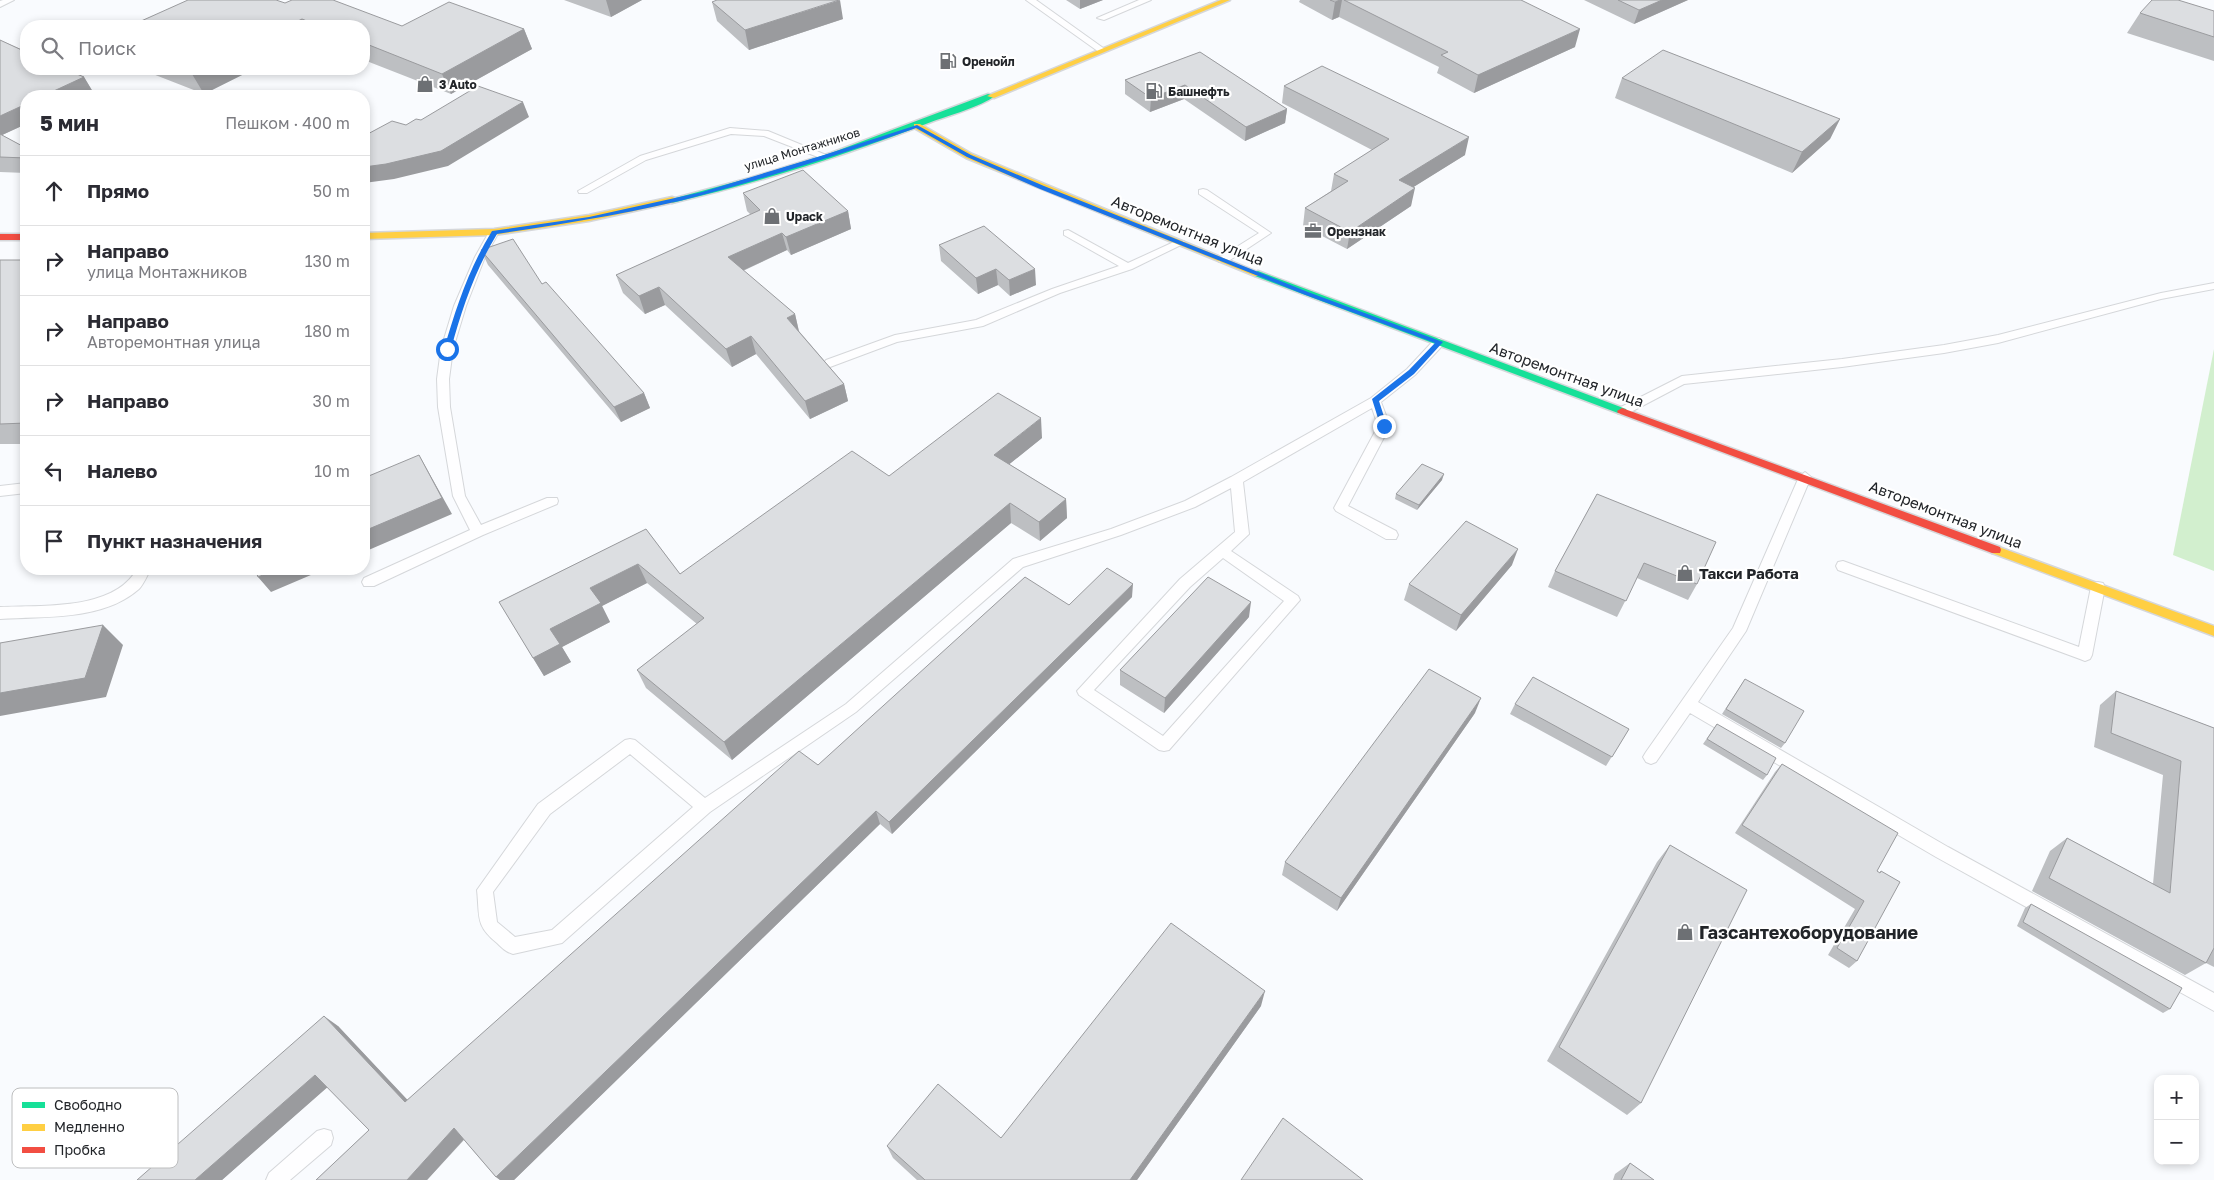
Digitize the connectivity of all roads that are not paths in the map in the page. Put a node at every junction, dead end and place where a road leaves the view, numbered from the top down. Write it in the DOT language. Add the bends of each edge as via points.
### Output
graph roads {
  1 [pos="10,0"];
  2 [pos="1030,0"];
  3 [pos="1147,0"];
  4 [pos="1221,1"];
  5 [pos="0,4"];
  6 [pos="1101,18"];
  7 [pos="1102,50"];
  8 [pos="917,126"];
  9 [pos="826,157"];
  10 [pos="583,191"];
  11 [pos="1203,192"];
  12 [pos="494,232"];
  13 [pos="1068,232"];
  14 [pos="370,236"];
  15 [pos="0,237"];
  16 [pos="20,237"];
  17 [pos="1180,243"];
  18 [pos="1223,260"];
  19 [pos="1128,267"];
  20 [pos="2214,286"];
  21 [pos="1439,342"];
  22 [pos="830,363"];
  23 [pos="1375,401"];
  24 [pos="1623,410"];
  25 [pos="1805,477"];
  26 [pos="1236,480"];
  27 [pos="20,489"];
  28 [pos="0,491"];
  29 [pos="552,501"];
  30 [pos="478,532"];
  31 [pos="1391,535"];
  32 [pos="1222,551"];
  33 [pos="1843,566"];
  34 [pos="140,575"];
  35 [pos="368,582"];
  36 [pos="2098,587"];
  37 [pos="0,613"];
  38 [pos="2214,631"];
  39 [pos="1688,704"];
  40 [pos="1651,756"];
  41 [pos="704,807"];
  42 [pos="2214,1002"];
  43 [pos="324,1138"];
  44 [pos="276,1180"];
  1 -- 5 [label="lane"];
  2 -- 7 [label="lane"];
  3 -- 6 [label="lane"];
  4 -- 7 [label="main road, улица Монтажников"];
  7 -- 8 [label="main road, улица Монтажников"];
  8 -- 9 [label="main road, улица Монтажников"];
  8 -- 17 [label="main road, Авторемонтная улица" via="969,156"];
  9 -- 10 [label="lane" via="765,133 730,131 643,158"];
  9 -- 12 [label="main road, улица Монтажников" via="704,193 589,218"];
  11 -- 18 [label="lane" via="1266,233"];
  12 -- 14 [label="main road, улица Монтажников"];
  12 -- 30 [label="lane" via="460,306 447,349 443,379 444,407 459,496"];
  13 -- 19 [label="lane"];
  15 -- 16 [label="main road"];
  17 -- 18 [label="main road, Авторемонтная улица"];
  17 -- 19 [label="lane"];
  18 -- 21 [label="main road, Авторемонтная улица"];
  19 -- 22 [label="lane" via="1056,291 979,323 895,339"];
  20 -- 24 [label="lane" via="2160,296 1998,339 1944,349 1682,380"];
  21 -- 23 [label="lane" via="1411,372"];
  21 -- 24 [label="main road, Авторемонтная улица"];
  23 -- 26 [label="lane"];
  23 -- 31 [label="lane" via="1384,426 1341,508"];
  24 -- 25 [label="main road, Авторемонтная улица"];
  25 -- 36 [label="main road, Авторемонтная улица"];
  25 -- 39 [label="lane" via="1739,631"];
  26 -- 32 [label="lane" via="1242,534"];
  26 -- 41 [label="lane" via="1190,504 1018,563 850,708"];
  27 -- 28 [label="lane"];
  29 -- 30 [label="lane"];
  30 -- 35 [label="lane"];
  32 -- 32 [label="lane" via="1185,583 1084,691 1164,745 1293,600"];
  33 -- 36 [label="lane" via="2085,654"];
  34 -- 37 [label="lane" via="135,584 110,601 88,607"];
  36 -- 38 [label="main road, Авторемонтная улица"];
  39 -- 40 [label="lane"];
  39 -- 42 [label="lane" via="1942,852"];
  41 -- 41 [label="lane" via="630,745 544,809 485,890 489,926 512,946 556,937"];
  43 -- 44 [label="lane"];
}
